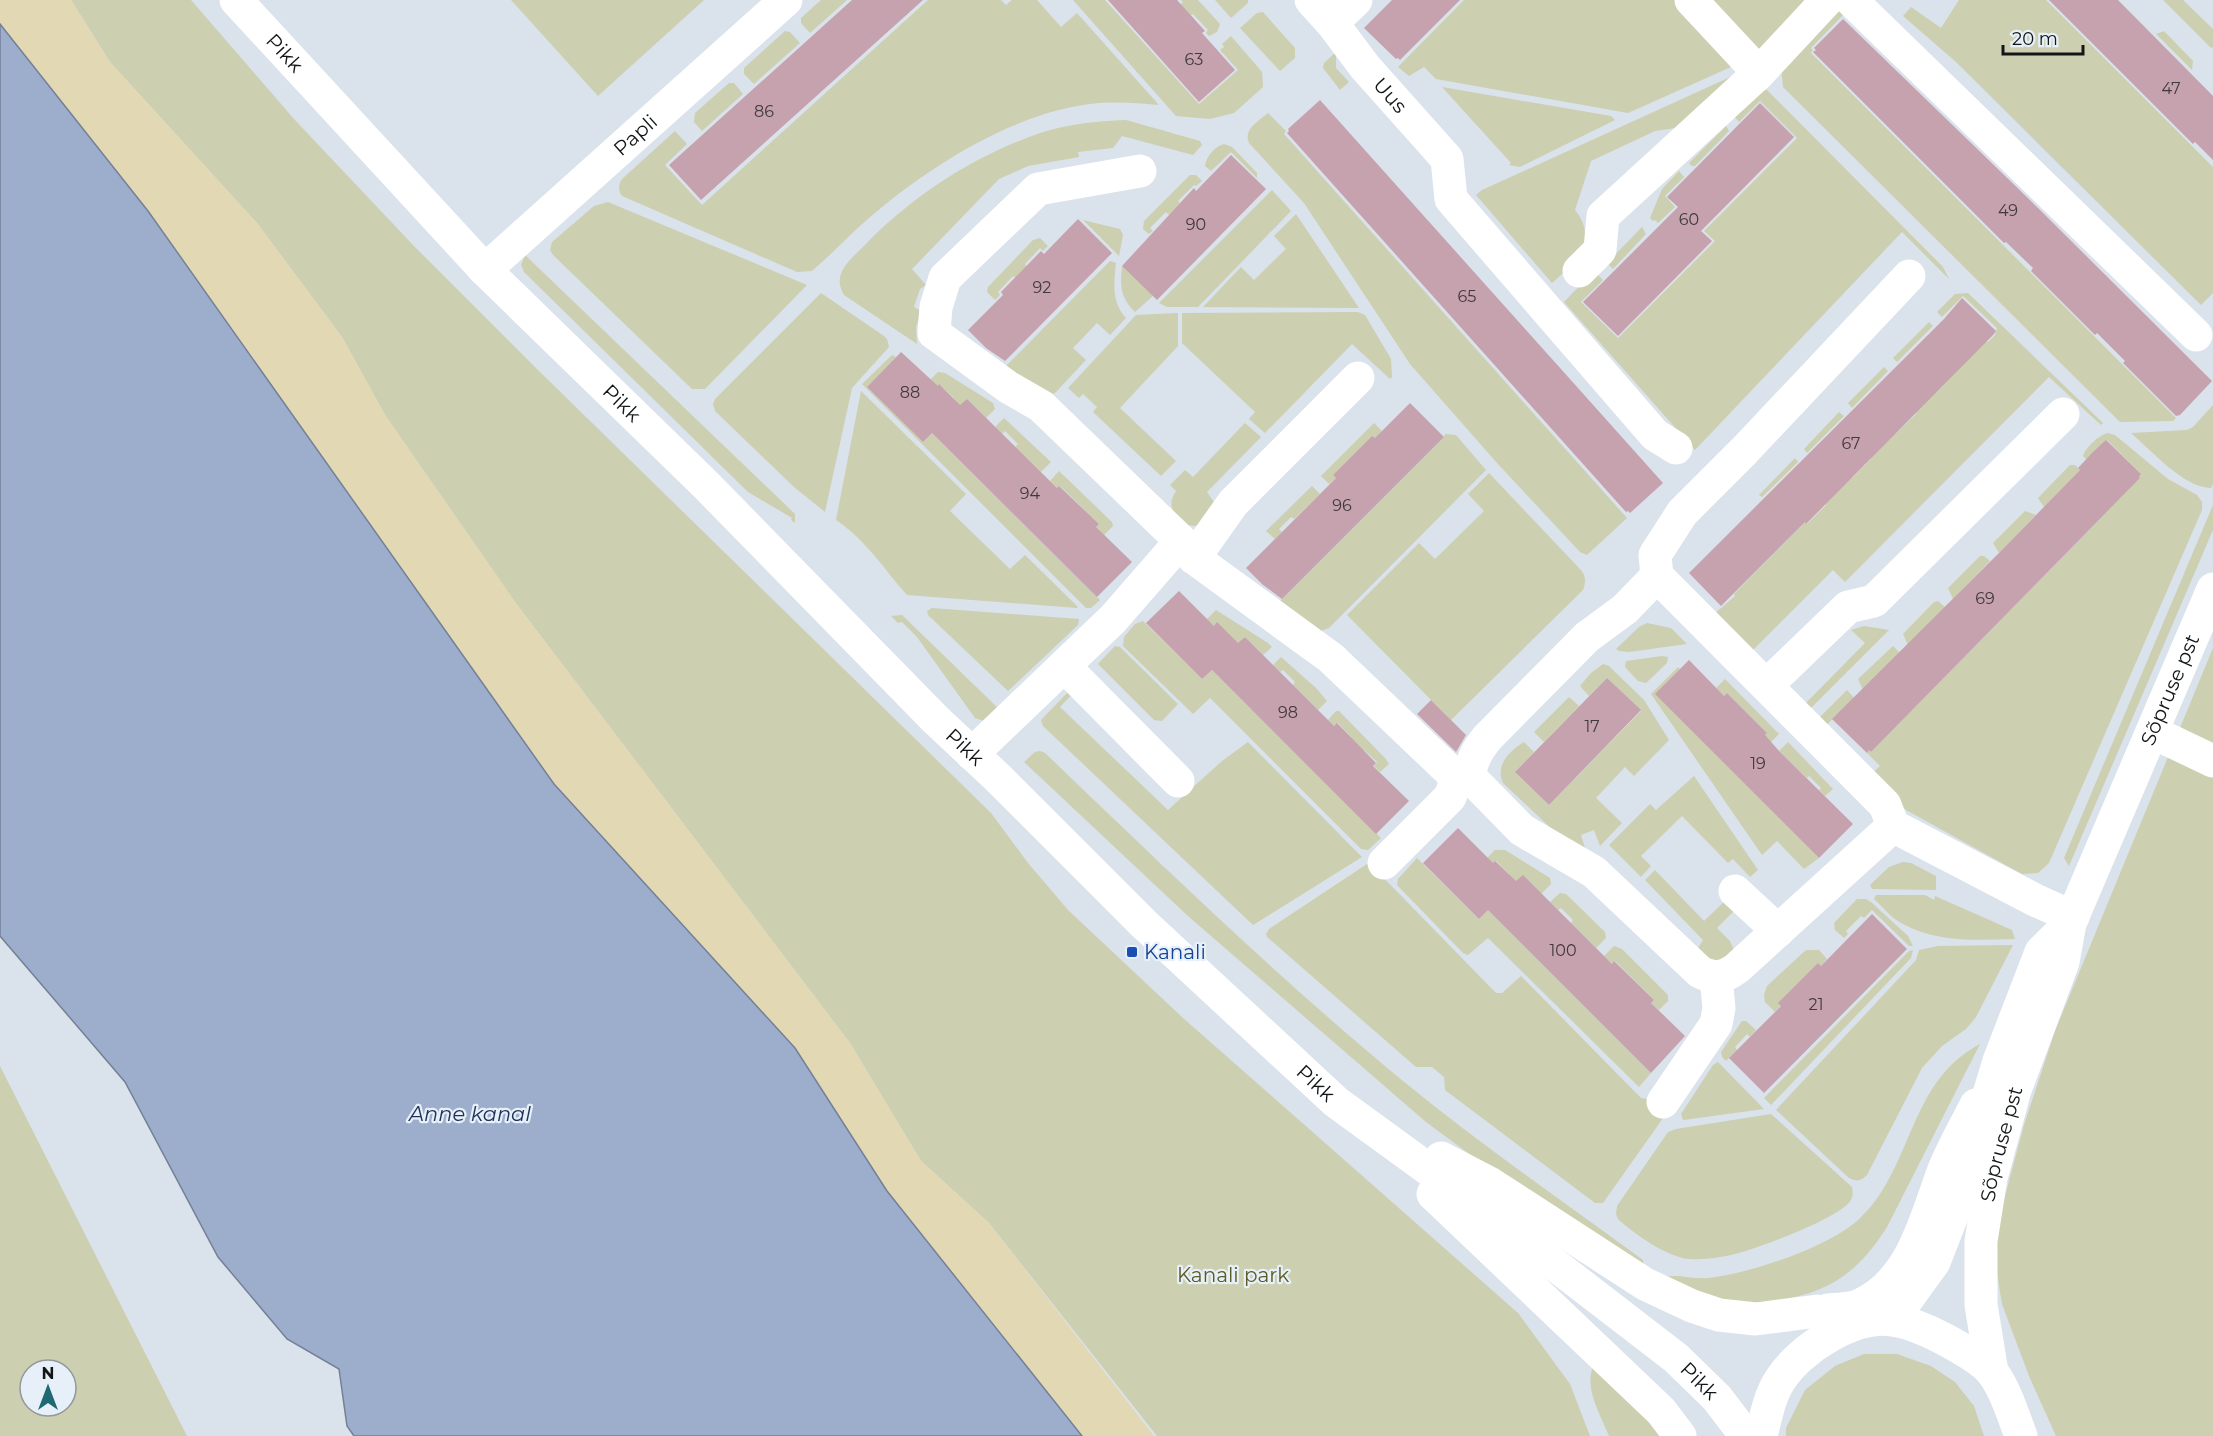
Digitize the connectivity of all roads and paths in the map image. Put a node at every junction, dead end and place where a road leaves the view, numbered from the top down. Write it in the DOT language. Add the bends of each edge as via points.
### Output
graph roads {
  1 [pos="236,0"];
  2 [pos="786,0"];
  3 [pos="1356,0"];
  4 [pos="1691,0"];
  5 [pos="1827,0"];
  6 [pos="1851,0"];
  7 [pos="1322,11"];
  8 [pos="1759,73"];
  9 [pos="1140,171"];
  10 [pos="485,270"];
  11 [pos="1579,272"];
  12 [pos="1909,276"];
  13 [pos="2196,334"];
  14 [pos="1358,378"];
  15 [pos="2063,414"];
  16 [pos="1676,448"];
  17 [pos="1187,549"];
  18 [pos="1657,576"];
  19 [pos="2213,589"];
  20 [pos="1064,666"];
  21 [pos="1767,685"];
  22 [pos="2152,732"];
  23 [pos="972,754"];
  24 [pos="2213,761"];
  25 [pos="1463,777"];
  26 [pos="1178,781"];
  27 [pos="1893,826"];
  28 [pos="1384,863"];
  29 [pos="1736,891"];
  30 [pos="2072,920"];
  31 [pos="1778,931"];
  32 [pos="1716,977"];
  33 [pos="1999,1061"];
  34 [pos="1336,1102"];
  35 [pos="1663,1102"];
  36 [pos="1818,1311"];
  37 [pos="1878,1320"];
  38 [pos="1992,1372"];
  39 [pos="1680,1436"];
  40 [pos="1746,1436"];
  41 [pos="1761,1436"];
  42 [pos="2021,1436"];
  1 -- 10 [label="street, Pikk"];
  2 -- 10 [label="street, Papli"];
  3 -- 7 [label="street"];
  4 -- 8 [label="street"];
  5 -- 8 [label="street"];
  6 -- 13 [label="street"];
  7 -- 16 [label="street, Uus" via="1365,67 1447,159 1451,199 1655,435"];
  8 -- 11 [label="street" via="1603,216 1600,250"];
  9 -- 17 [label="street" via="1038,189 945,278 936,307 934,333 1041,406"];
  10 -- 23 [label="street, Pikk" via="706,485"];
  12 -- 18 [label="street" via="1682,513 1655,555"];
  14 -- 17 [label="street"];
  15 -- 21 [label="street" via="1874,601 1848,607"];
  17 -- 20 [label="street"];
  17 -- 25 [label="street" via="1331,658"];
  18 -- 21 [label="street"];
  18 -- 25 [label="street" via="1625,609 1587,637 1488,737"];
  19 -- 22 [label="street, Sõpruse pst"];
  20 -- 23 [label="street"];
  20 -- 26 [label="street"];
  21 -- 27 [label="street" via="1885,805"];
  22 -- 24 [label="street"];
  22 -- 30 [label="street, Sõpruse pst"];
  23 -- 34 [label="street, Pikk" via="1144,924"];
  25 -- 28 [label="street" via="1450,797"];
  25 -- 32 [label="street" via="1522,830 1594,872 1700,972"];
  27 -- 30 [label="street"];
  27 -- 31 [label="street"];
  29 -- 31 [label="street"];
  30 -- 33 [label="street, Sõpruse pst" via="2041,952"];
  30 -- 38 [label="street, Sõpruse pst" via="2063,962 2015,1090 1991,1178 1982,1241 1981,1305"];
  31 -- 32 [label="street" via="1730,974"];
  32 -- 35 [label="street" via="1716,1024"];
  33 -- 36 [label="street" via="1944,1170 1911,1255 1894,1279 1858,1306"];
  33 -- 37 [label="street, Sõpruse pst" via="1934,1262"];
  34 -- 36 [label="street" via="1491,1184 1645,1284 1692,1306 1719,1315 1756,1319"];
  34 -- 39 [label="street" via="1661,1411"];
  34 -- 40 [label="street, Pikk" via="1676,1358 1718,1398"];
  36 -- 37 [label="street"];
  37 -- 38 [label="street" via="1935,1334"];
  37 -- 41 [label="street" via="1827,1337 1800,1358 1780,1379"];
  38 -- 42 [label="street"];
}
